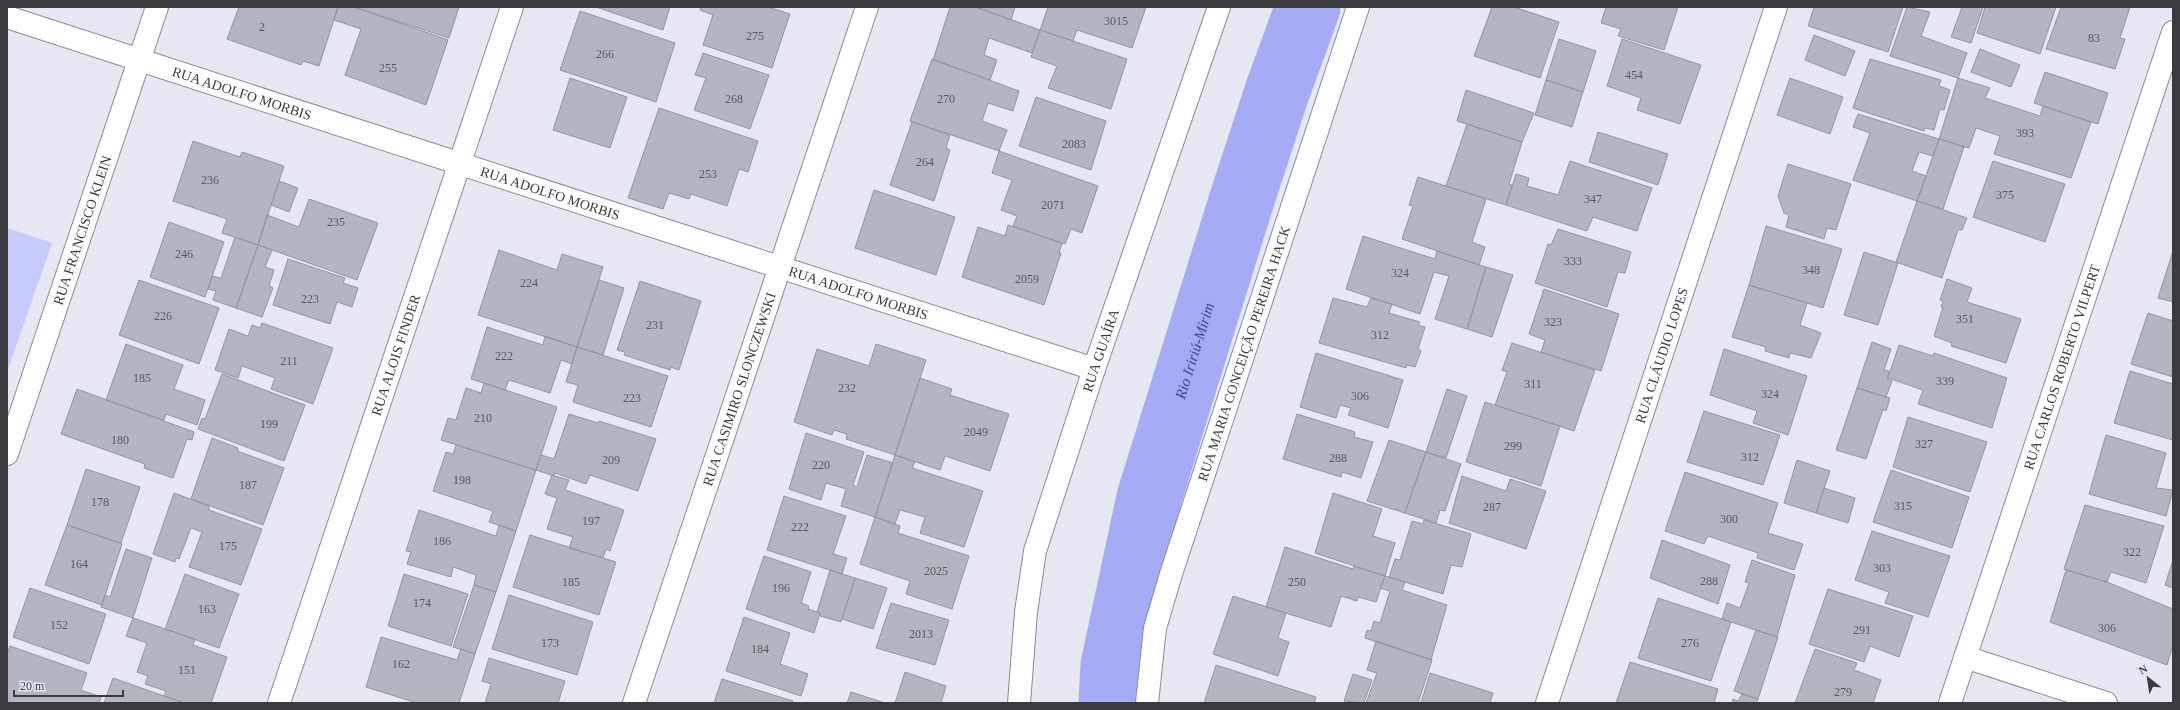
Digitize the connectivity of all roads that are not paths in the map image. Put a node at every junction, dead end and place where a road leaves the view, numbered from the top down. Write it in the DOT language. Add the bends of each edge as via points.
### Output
graph roads {
  1 [pos="157,7"];
  2 [pos="512,7"];
  3 [pos="867,7"];
  4 [pos="1219,7"];
  5 [pos="1358,7"];
  6 [pos="1776,7"];
  7 [pos="7,17"];
  8 [pos="2173,32"];
  9 [pos="139,60"];
  10 [pos="460,163"];
  11 [pos="779,267"];
  12 [pos="1094,369"];
  13 [pos="7,454"];
  14 [pos="1965,657"];
  15 [pos="279,703"];
  16 [pos="634,703"];
  17 [pos="1019,703"];
  18 [pos="1147,703"];
  19 [pos="1547,703"];
  20 [pos="1950,703"];
  21 [pos="2106,703"];
  1 -- 9 [label="street, RUA FRANCISCO KLEIN"];
  2 -- 10 [label="street, RUA ALOIS FINDER"];
  3 -- 11 [label="street, RUA CASIMIRO SLONCZEWSKI"];
  4 -- 12 [label="street, RUA GUAÍRA"];
  5 -- 18 [label="street, RUA MARIA CONCEIÇÃO PEREIRA HACK" via="1171,574 1155,628"];
  6 -- 19 [label="street, RUA CLÁUDIO LOPES"];
  7 -- 9 [label="street, RUA ADOLFO MORBIS"];
  8 -- 14 [label="street, RUA CARLOS ROBERTO VILPERT"];
  9 -- 10 [label="street, RUA ADOLFO MORBIS"];
  9 -- 13 [label="street, RUA FRANCISCO KLEIN"];
  10 -- 11 [label="street, RUA ADOLFO MORBIS"];
  10 -- 15 [label="street, RUA ALOIS FINDER"];
  11 -- 12 [label="street, RUA ADOLFO MORBIS"];
  11 -- 16 [label="street, RUA CASIMIRO SLONCZEWSKI"];
  12 -- 17 [label="street, RUA GUAÍRA" via="1035,551 1026,612"];
  14 -- 20 [label="street, RUA CARLOS ROBERTO VILPERT"];
  14 -- 21 [label="street"];
}
